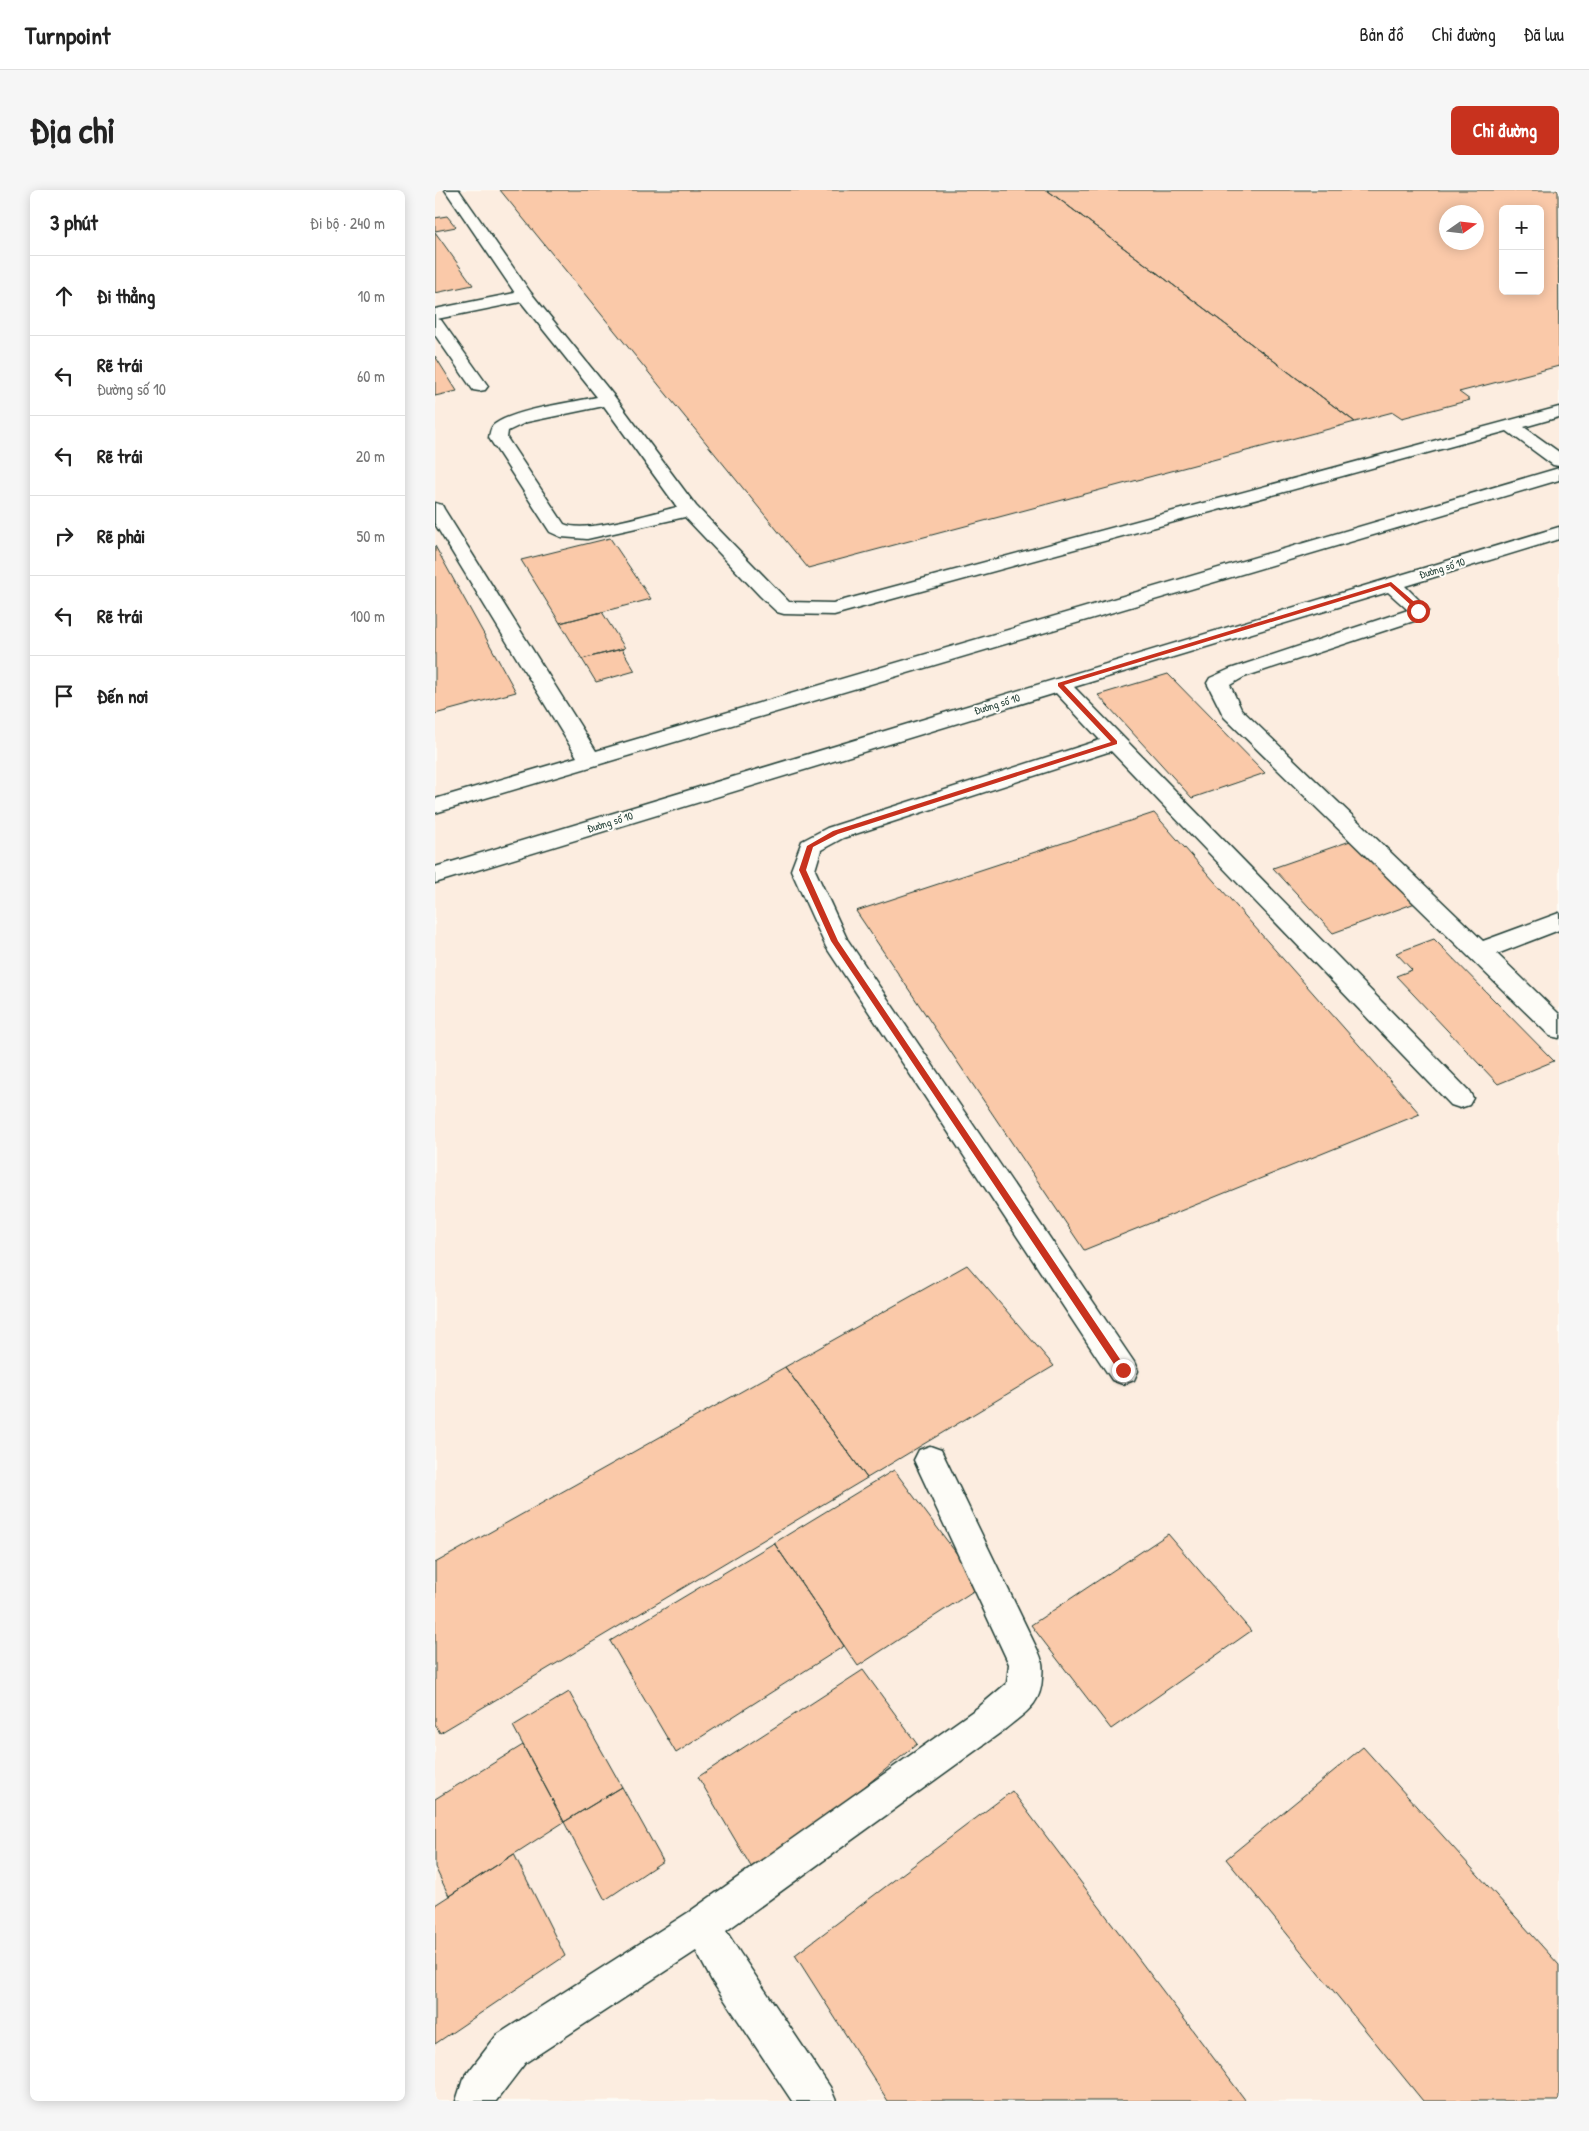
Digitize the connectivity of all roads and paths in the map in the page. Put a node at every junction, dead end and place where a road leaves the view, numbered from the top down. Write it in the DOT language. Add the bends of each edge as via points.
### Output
graph roads {
  1 [pos="452,190"];
  2 [pos="525,296"];
  3 [pos="435,314"];
  4 [pos="435,324"];
  5 [pos="479,386"];
  6 [pos="608,400"];
  7 [pos="1559,412"];
  8 [pos="1510,425"];
  9 [pos="1559,461"];
  10 [pos="1559,474"];
  11 [pos="435,509"];
  12 [pos="689,510"];
  13 [pos="1559,533"];
  14 [pos="1391,584"];
  15 [pos="1060,685"];
  16 [pos="1115,742"];
  17 [pos="590,760"];
  18 [pos="435,806"];
  19 [pos="435,875"];
  20 [pos="1559,921"];
  21 [pos="1479,952"];
  22 [pos="1559,1029"];
  23 [pos="1459,1098"];
  24 [pos="1123,1370"];
  25 [pos="930,1460"];
  26 [pos="701,1925"];
  27 [pos="476,2101"];
  28 [pos="816,2101"];
  1 -- 2 [label="street"];
  2 -- 3 [label="street"];
  2 -- 6 [label="street"];
  4 -- 5 [label="street"];
  6 -- 12 [label="street"];
  6 -- 12 [label="street" via="522,418 501,428 498,438 557,528 567,533 587,533"];
  7 -- 8 [label="street"];
  8 -- 9 [label="street"];
  8 -- 12 [label="street" via="834,609 784,608"];
  10 -- 17 [label="street"];
  11 -- 17 [label="street"];
  13 -- 14 [label="street, Đường số 10"];
  14 -- 15 [label="street, Đường số 10"];
  14 -- 21 [label="street" via="1417,608 1416,614 1237,673 1218,683 1232,712"];
  15 -- 16 [label="street"];
  15 -- 19 [label="street, Đường số 10"];
  16 -- 23 [label="street"];
  16 -- 24 [label="street" via="835,833 810,846 803,870 835,941"];
  17 -- 18 [label="street"];
  20 -- 21 [label="street"];
  21 -- 22 [label="street"];
  25 -- 26 [label="street" via="1026,1663 1024,1692"];
  26 -- 27 [label="street" via="511,2049 477,2093"];
  26 -- 28 [label="street"];
}
